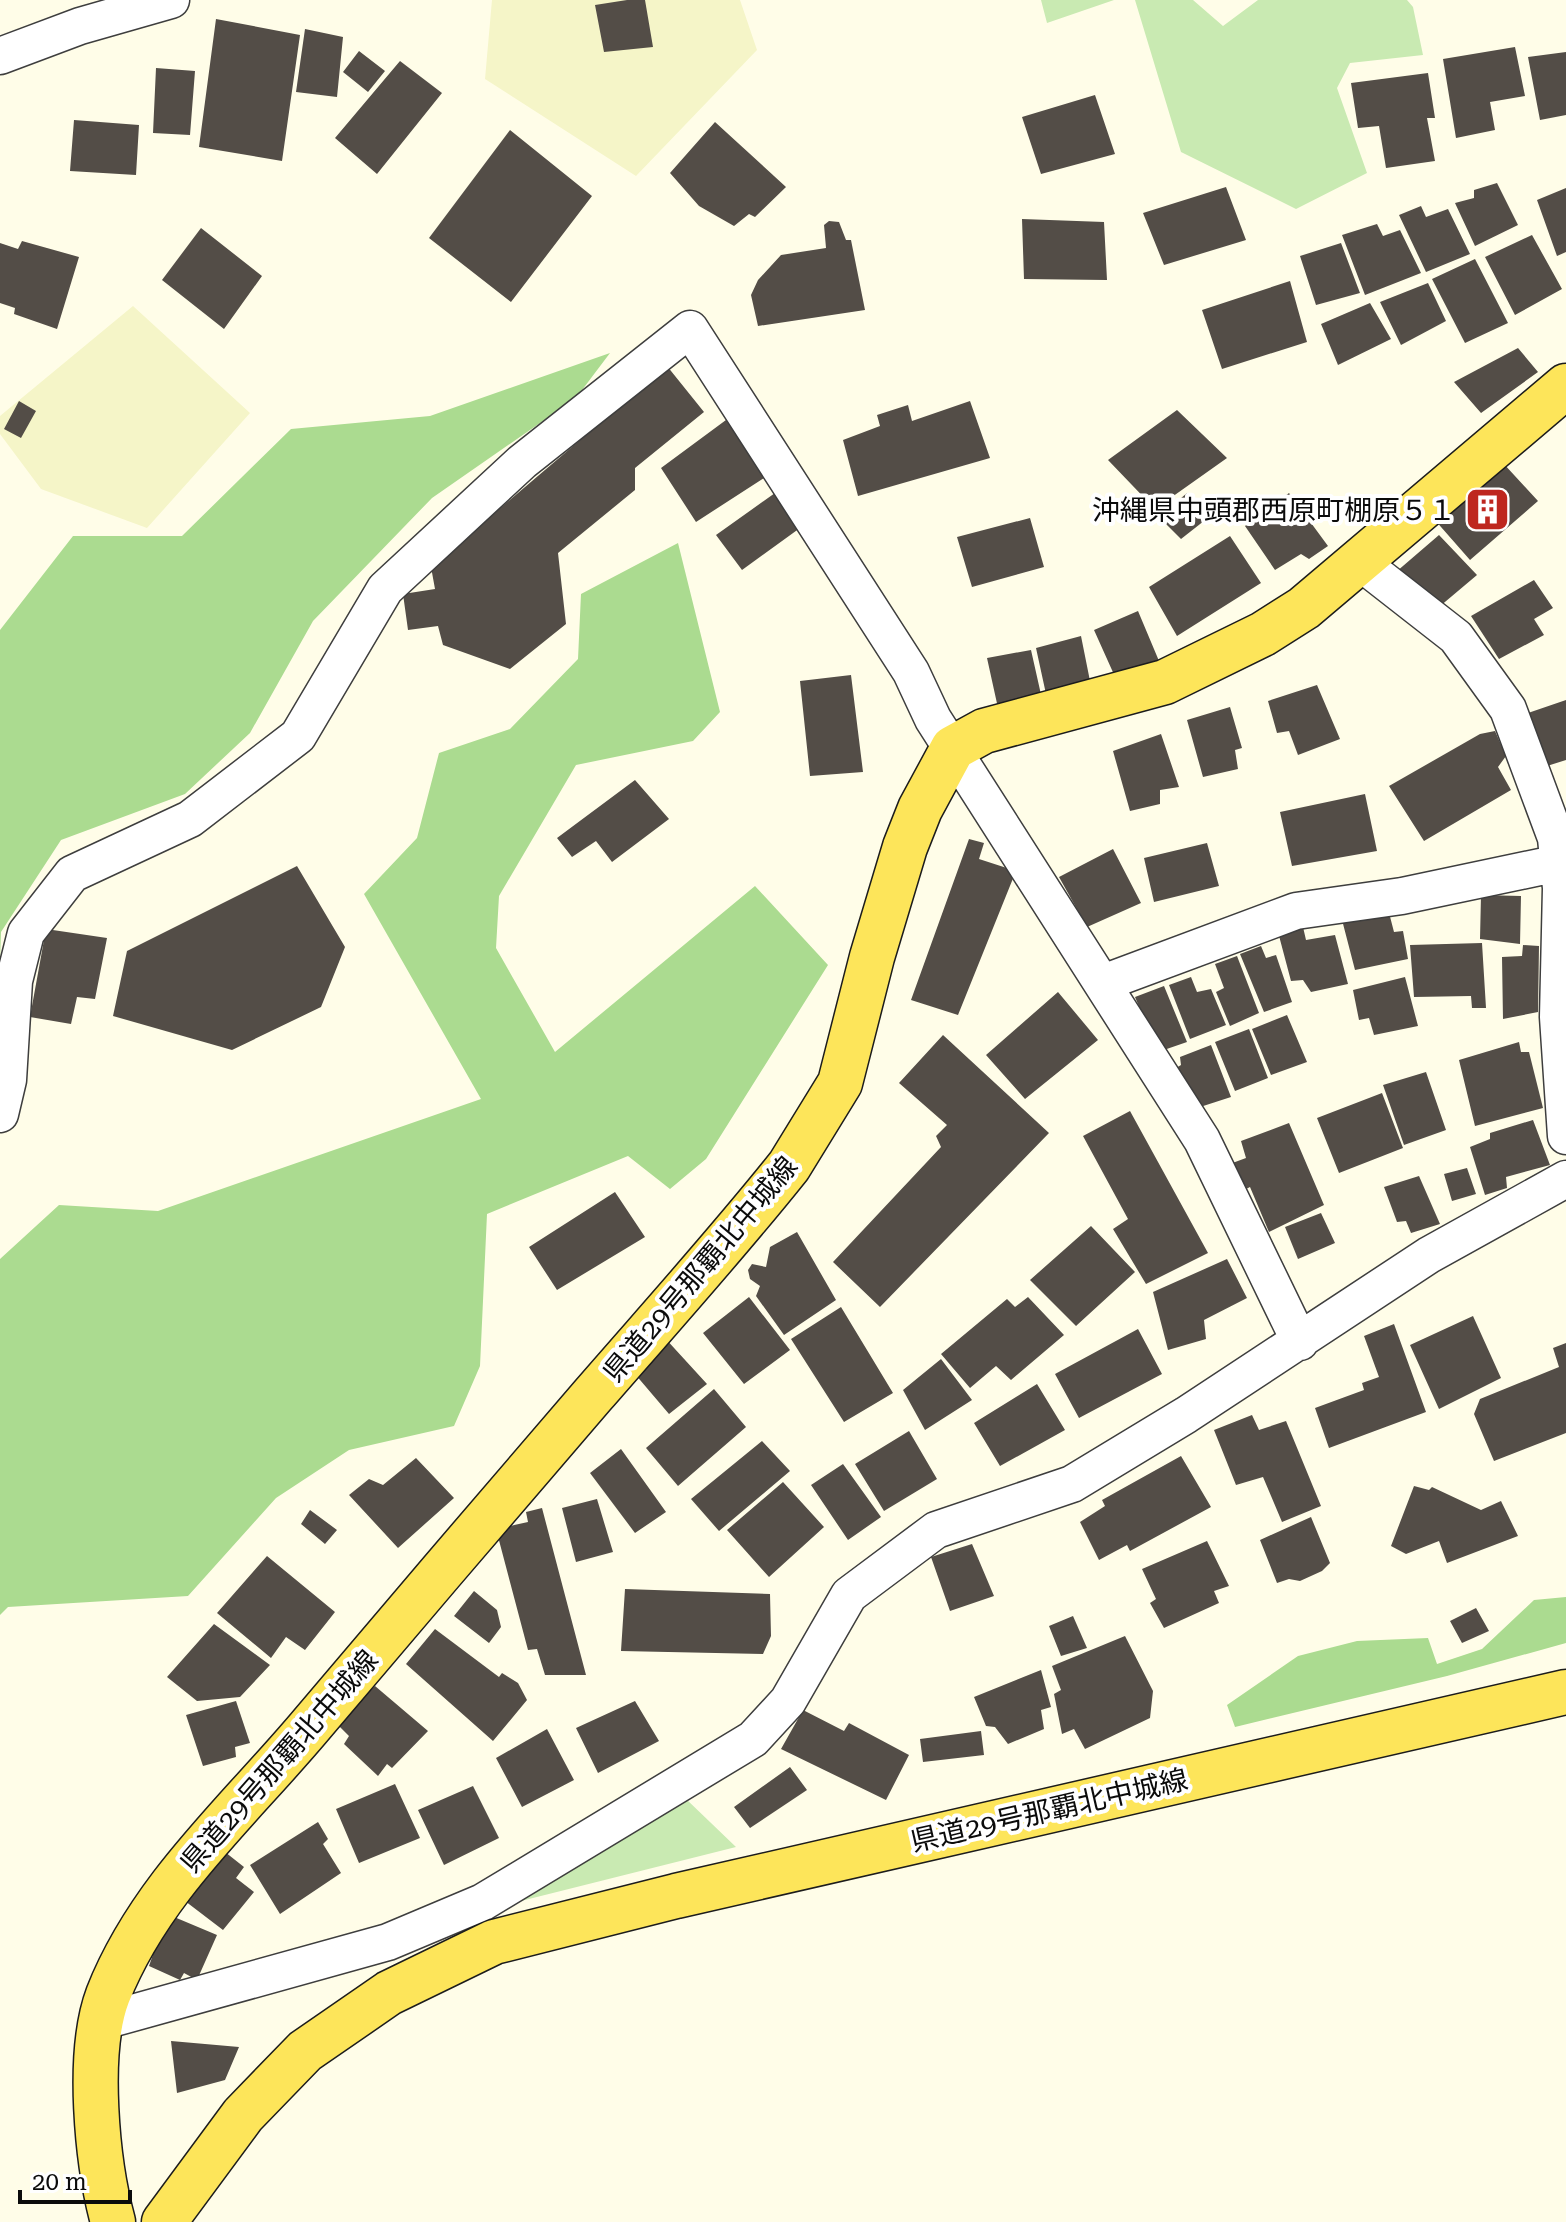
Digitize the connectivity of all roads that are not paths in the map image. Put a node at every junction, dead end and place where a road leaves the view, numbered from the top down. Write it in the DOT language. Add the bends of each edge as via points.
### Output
graph roads {
  1 [pos="171,0"];
  2 [pos="0,56"];
  3 [pos="1566,386"];
  4 [pos="1360,562"];
  5 [pos="953,748"];
  6 [pos="1560,845"];
  7 [pos="1103,983"];
  8 [pos="0,1114"];
  9 [pos="1566,1136"];
  10 [pos="1566,1179"];
  11 [pos="1300,1342"];
  12 [pos="1566,1692"];
  13 [pos="488,1922"];
  14 [pos="388,1942"];
  15 [pos="410,1982"];
  16 [pos="100,2022"];
  17 [pos="113,2222"];
  18 [pos="164,2222"];
  1 -- 2 [label="street"];
  3 -- 4 [label="main road"];
  4 -- 5 [label="main road" via="1263,634 1165,682 984,731"];
  4 -- 6 [label="street" via="1456,637 1508,709"];
  5 -- 7 [label="street"];
  5 -- 8 [label="street" via="911,672 690,329 522,462 385,589 298,736 190,819 72,874 26,933 14,981 8,1080"];
  5 -- 16 [label="main road, 県道29号那覇北中城線" via="905,847 840,1083 789,1166 183,1871 119,1971"];
  6 -- 7 [label="street" via="1402,896 1296,911"];
  6 -- 9 [label="street" via="1558,1017"];
  7 -- 11 [label="street" via="1202,1140"];
  10 -- 11 [label="street" via="1429,1255"];
  11 -- 13 [label="street" via="1072,1484 936,1530 849,1595 788,1701 753,1739"];
  12 -- 13 [label="main road, 県道29号那覇北中城線" via="706,1889"];
  13 -- 14 [label="street"];
  13 -- 15 [label="main road, 県道29号那覇北中城線"];
  14 -- 15 [label="street"];
  14 -- 16 [label="street"];
  15 -- 18 [label="main road, 県道29号那覇北中城線" via="305,2051 243,2115"];
  16 -- 17 [label="main road, 県道29号那覇北中城線" via="102,2167"];
}
